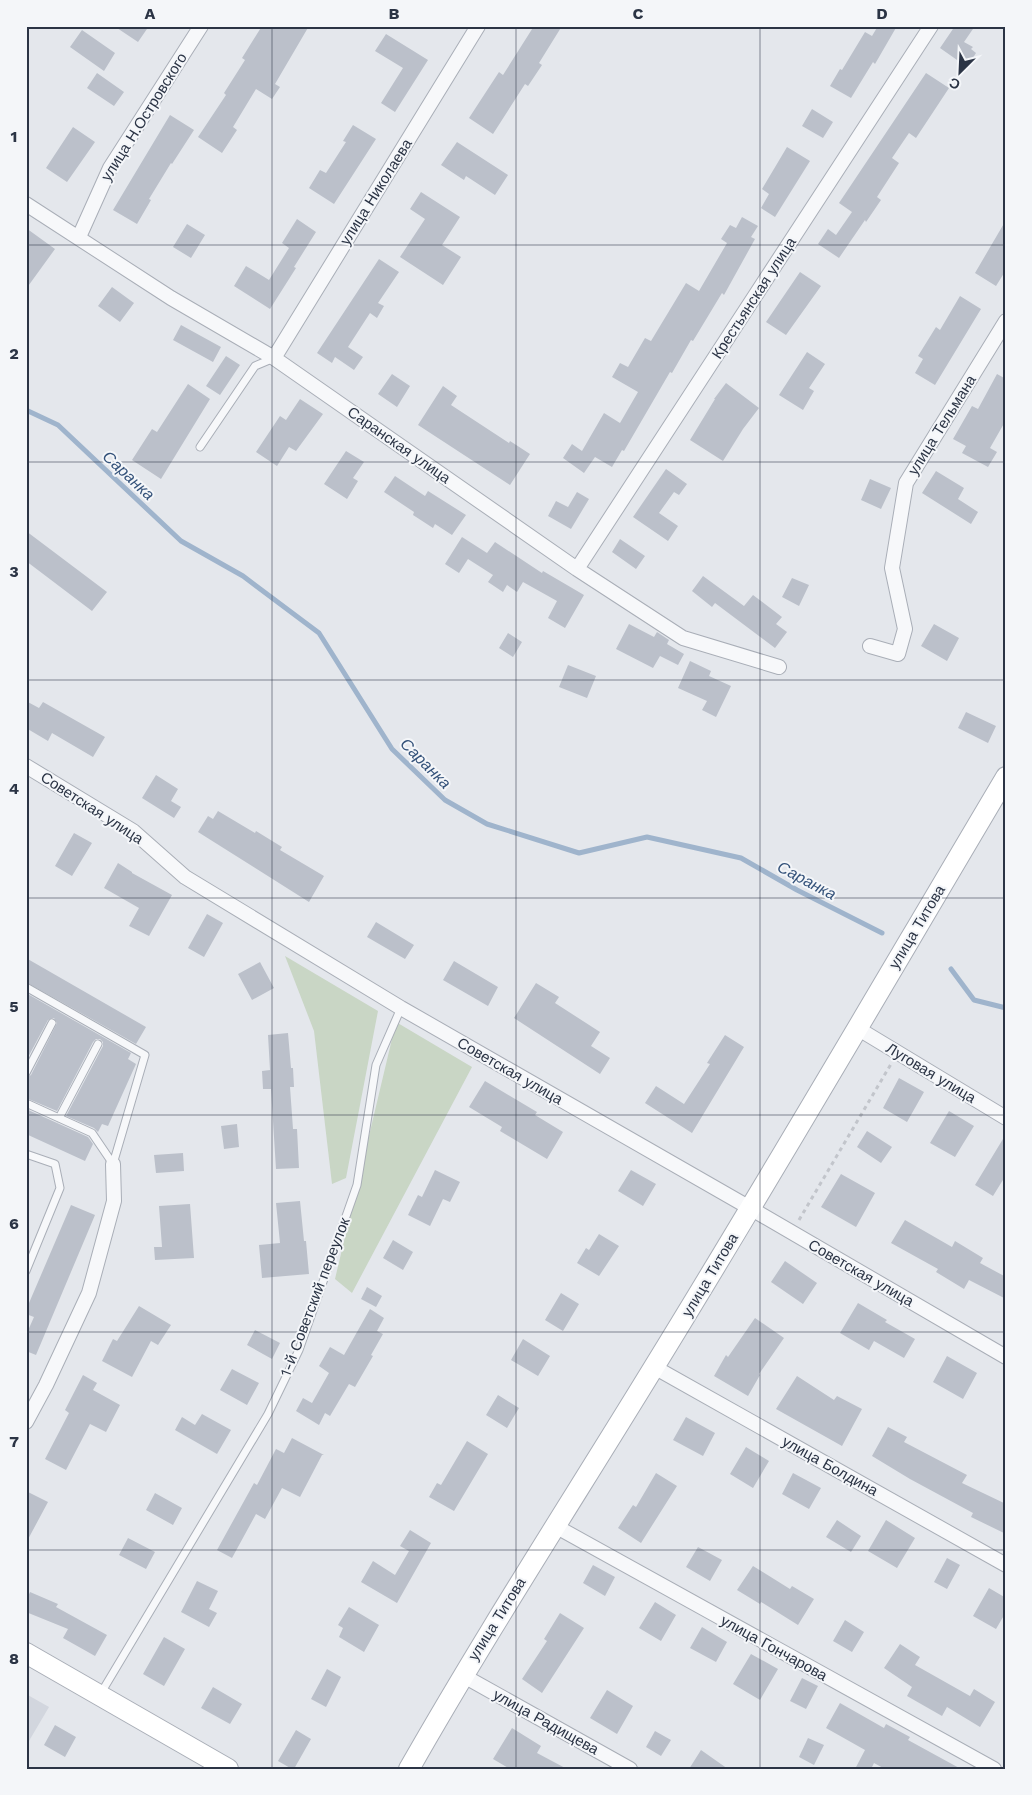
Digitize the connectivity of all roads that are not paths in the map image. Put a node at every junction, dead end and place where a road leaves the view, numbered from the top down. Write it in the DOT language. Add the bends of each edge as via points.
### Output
graph roads {
  1 [pos="201,26"];
  2 [pos="478,26"];
  3 [pos="931,26"];
  4 [pos="26,204"];
  5 [pos="79,237"];
  6 [pos="1006,321"];
  7 [pos="274,358"];
  8 [pos="200,447"];
  9 [pos="577,569"];
  10 [pos="870,646"];
  11 [pos="779,667"];
  12 [pos="26,766"];
  13 [pos="1006,777"];
  14 [pos="26,988"];
  15 [pos="401,1008"];
  16 [pos="52,1023"];
  17 [pos="857,1028"];
  18 [pos="98,1044"];
  19 [pos="26,1073"];
  20 [pos="26,1103"];
  21 [pos="59,1118"];
  22 [pos="1006,1118"];
  23 [pos="26,1154"];
  24 [pos="113,1164"];
  25 [pos="750,1208"];
  26 [pos="26,1272"];
  27 [pos="1006,1357"];
  28 [pos="654,1368"];
  29 [pos="26,1422"];
  30 [pos="555,1526"];
  31 [pos="1006,1565"];
  32 [pos="26,1653"];
  33 [pos="462,1676"];
  34 [pos="100,1695"];
  35 [pos="228,1769"];
  36 [pos="409,1769"];
  37 [pos="630,1769"];
  38 [pos="994,1769"];
  1 -- 5 [label="street, улица Н.Островского" via="110,168"];
  2 -- 7 [label="street, улица Николаева"];
  3 -- 9 [label="street, Крестьянская улица"];
  4 -- 5 [label="street, Саранская улица"];
  5 -- 7 [label="street, Саранская улица" via="171,298"];
  6 -- 10 [label="street, улица Тельмана" via="906,483 892,568 905,629 898,654"];
  7 -- 8 [label="lane" via="255,366"];
  7 -- 9 [label="street, Саранская улица"];
  9 -- 11 [label="street, Саранская улица" via="683,638"];
  12 -- 15 [label="street, Советская улица" via="133,831 186,877"];
  13 -- 17 [label="main road, улица Титова"];
  14 -- 24 [label="lane" via="145,1055"];
  15 -- 25 [label="street, Советская улица"];
  15 -- 34 [label="lane, 1-й Советский переулок" via="376,1065 357,1185 299,1350 268,1414"];
  16 -- 19 [label="lane"];
  17 -- 22 [label="street, Луговая улица"];
  17 -- 25 [label="main road, улица Титова"];
  18 -- 21 [label="lane"];
  20 -- 21 [label="lane"];
  21 -- 24 [label="lane" via="92,1133"];
  23 -- 26 [label="lane" via="55,1164 60,1188"];
  24 -- 29 [label="street" via="114,1200 89,1293"];
  25 -- 27 [label="street, Советская улица"];
  25 -- 28 [label="main road, улица Титова"];
  28 -- 30 [label="main road, улица Титова"];
  28 -- 31 [label="street, улица Болдина"];
  30 -- 33 [label="main road, улица Титова"];
  30 -- 38 [label="street, улица Гончарова"];
  32 -- 34 [label="main road"];
  33 -- 36 [label="main road, улица Титова"];
  33 -- 37 [label="street, улица Радищева"];
  34 -- 35 [label="main road"];
}
